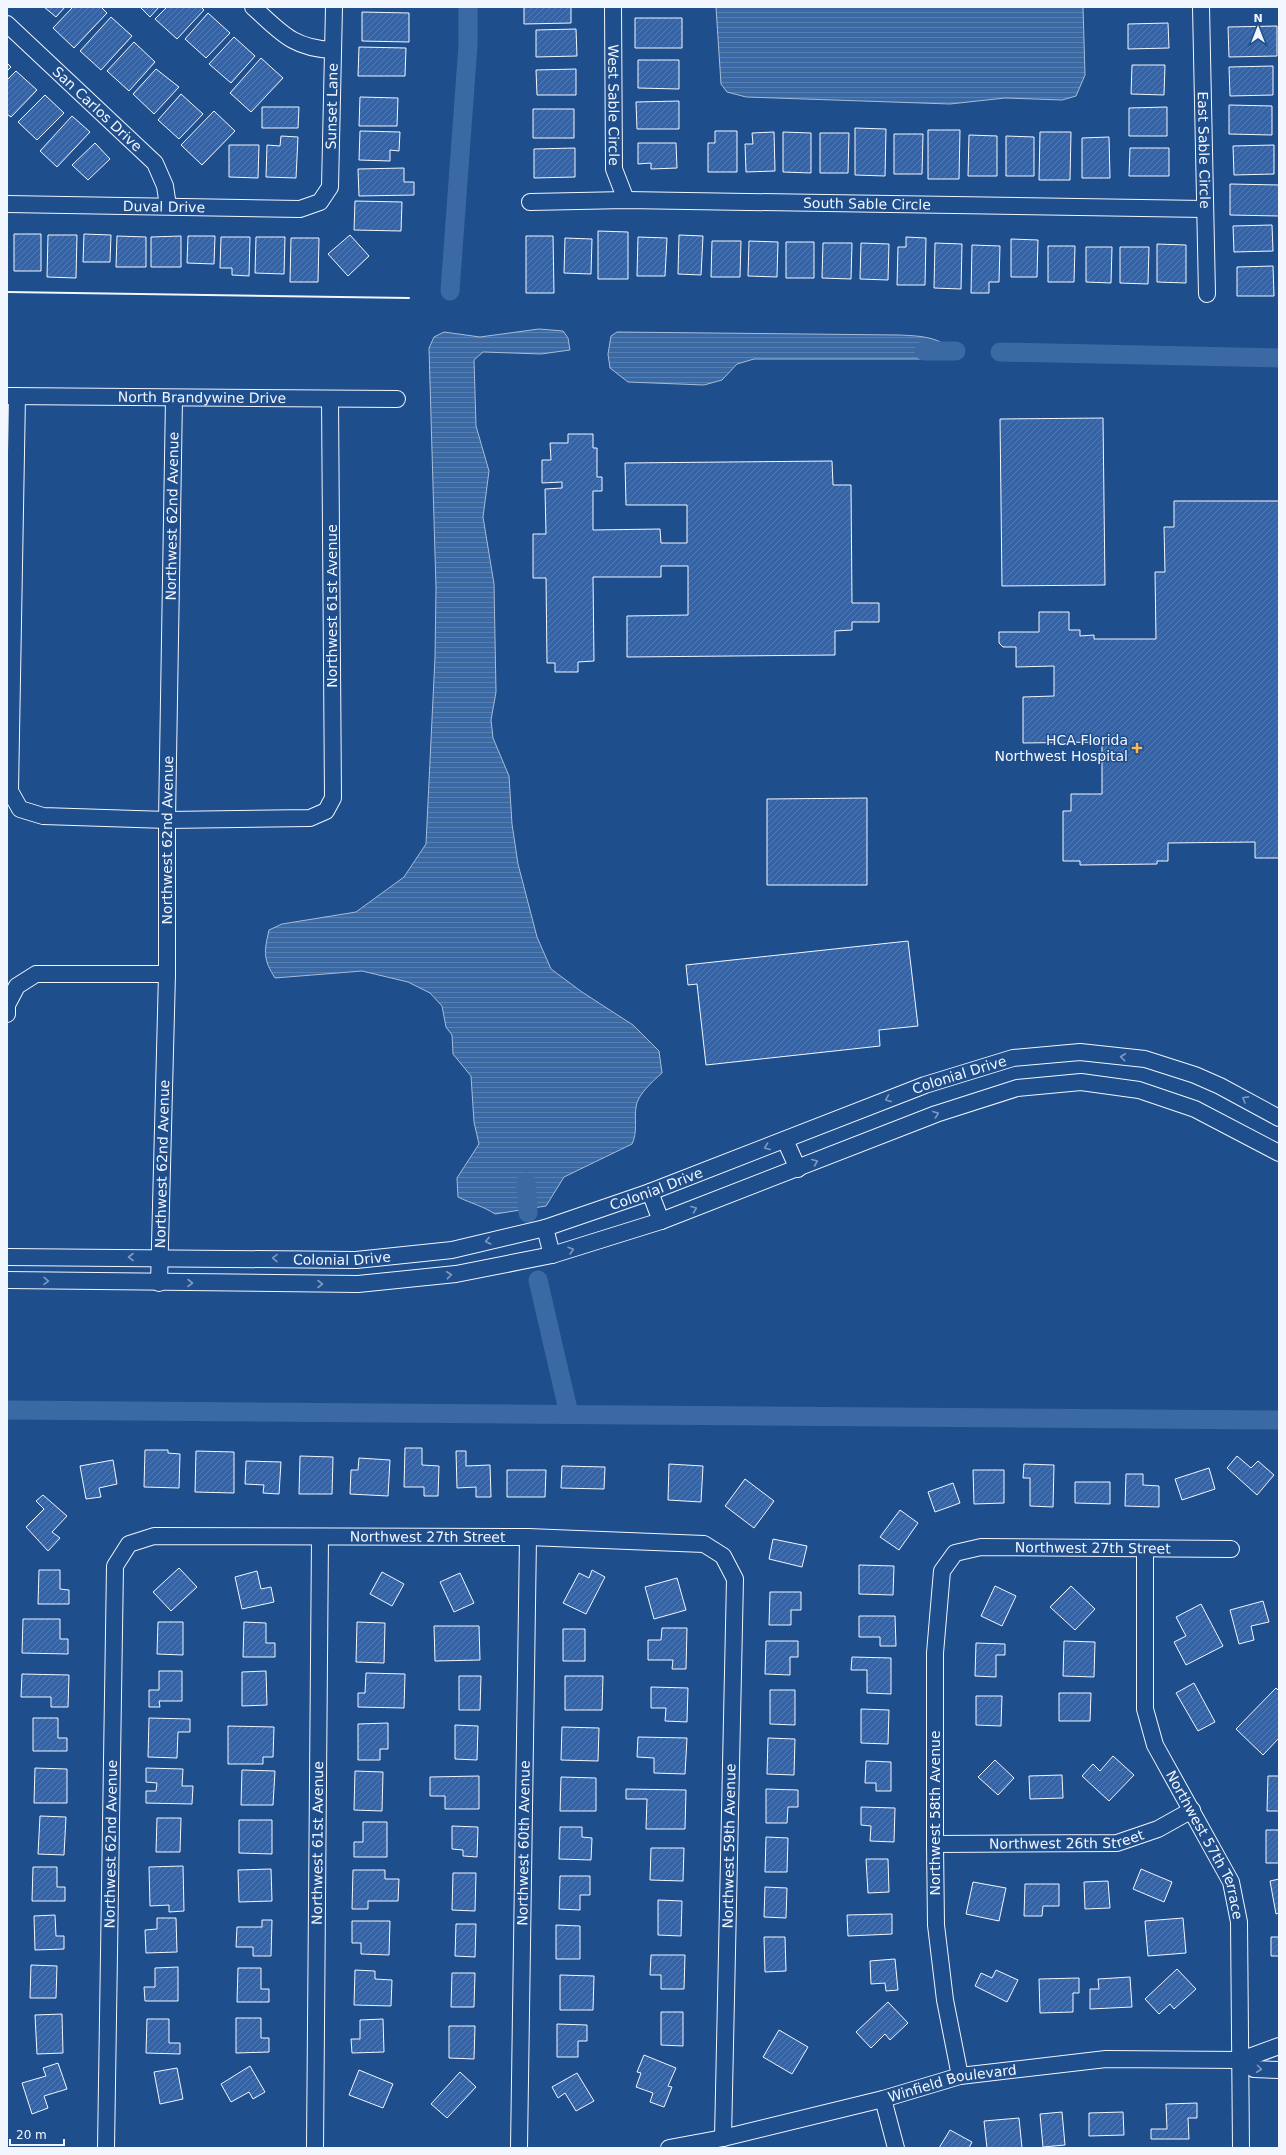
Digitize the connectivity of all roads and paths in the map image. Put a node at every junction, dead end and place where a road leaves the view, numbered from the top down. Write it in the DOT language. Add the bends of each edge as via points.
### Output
graph roads {
  1 [pos="253,7"];
  2 [pos="334,7"];
  3 [pos="613,7"];
  4 [pos="1201,7"];
  5 [pos="7,24"];
  6 [pos="332,50"];
  7 [pos="626,200"];
  8 [pos="320,202"];
  9 [pos="530,202"];
  10 [pos="7,204"];
  11 [pos="168,206"];
  12 [pos="1204,209"];
  13 [pos="1207,294"];
  14 [pos="12,396"];
  15 [pos="174,398"];
  16 [pos="330,399"];
  17 [pos="397,399"];
  18 [pos="10,560"];
  19 [pos="9,719"];
  20 [pos="166,820"];
  21 [pos="166,974"];
  22 [pos="7,1014"];
  23 [pos="1279,1118"];
  24 [pos="785,1140"];
  25 [pos="1279,1153"];
  26 [pos="798,1169"];
  27 [pos="650,1192"];
  28 [pos="661,1221"];
  29 [pos="545,1228"];
  30 [pos="552,1255"];
  31 [pos="7,1257"];
  32 [pos="161,1257"];
  33 [pos="7,1280"];
  34 [pos="159,1283"];
  35 [pos="320,1537"];
  36 [pos="528,1537"];
  37 [pos="129,1544"];
  38 [pos="1145,1549"];
  39 [pos="1231,1549"];
  40 [pos="955,1553"];
  41 [pos="723,1556"];
  42 [pos="1192,1810"];
  43 [pos="935,1844"];
  44 [pos="1279,2046"];
  45 [pos="1241,2060"];
  46 [pos="1279,2070"];
  47 [pos="960,2076"];
  48 [pos="883,2099"];
  49 [pos="723,2138"];
  50 [pos="106,2148"];
  51 [pos="315,2148"];
  52 [pos="519,2148"];
  53 [pos="669,2148"];
  54 [pos="896,2148"];
  55 [pos="1241,2148"];
  1 -- 6 [label="street" via="290,40 312,49"];
  2 -- 6 [label="street, Sunset Lane"];
  3 -- 7 [label="street, West Sable Circle" via="614,169"];
  4 -- 12 [label="street, East Sable Circle"];
  5 -- 11 [label="street, San Carlos Drive" via="155,163 165,186"];
  6 -- 8 [label="street, Sunset Lane" via="330,187"];
  7 -- 9 [label="street, South Sable Circle"];
  7 -- 12 [label="street, South Sable Circle"];
  8 -- 11 [label="street, Duval Drive" via="300,209"];
  10 -- 11 [label="street, Duval Drive"];
  12 -- 13 [label="street, East Sable Circle"];
  14 -- 15 [label="street, North Brandywine Drive"];
  14 -- 18 [label="street"];
  15 -- 16 [label="street, North Brandywine Drive"];
  15 -- 20 [label="street, Northwest 62nd Avenue"];
  16 -- 17 [label="street, North Brandywine Drive"];
  16 -- 20 [label="street, Northwest 61st Avenue" via="333,798 326,811 310,818"];
  18 -- 19 [label="street"];
  19 -- 20 [label="street" via="10,791 20,809 43,816"];
  20 -- 21 [label="street, Northwest 62nd Avenue"];
  21 -- 22 [label="street" via="36,974 17,986 7,1005"];
  21 -- 32 [label="street, Northwest 62nd Avenue"];
  23 -- 24 [label="street, Colonial Drive, one-way" via="1195,1075 1145,1059 1080,1052 1013,1058 925,1085"];
  24 -- 26 [label="street"];
  24 -- 27 [label="street, Colonial Drive, one-way"];
  26 -- 25 [label="street, Colonial Drive, one-way" via="936,1114 1017,1088 1081,1082 1139,1090 1195,1109"];
  28 -- 26 [label="street, Colonial Drive, one-way"];
  27 -- 28 [label="street"];
  27 -- 29 [label="street, Colonial Drive"];
  30 -- 28 [label="street, Colonial Drive, one-way"];
  29 -- 30 [label="street"];
  29 -- 32 [label="street, Colonial Drive, one-way" via="452,1250 356,1260"];
  34 -- 30 [label="street, Colonial Drive, one-way" via="358,1284 456,1274"];
  32 -- 31 [label="street, Colonial Drive, one-way"];
  32 -- 34 [label="street, Northwest 62nd Avenue"];
  33 -- 34 [label="street, Colonial Drive, one-way"];
  35 -- 36 [label="street, Northwest 27th Street"];
  35 -- 37 [label="street, Northwest 27th Street" via="154,1536"];
  35 -- 51 [label="street, Northwest 61st Avenue"];
  36 -- 41 [label="street, Northwest 27th Street" via="704,1544"];
  36 -- 52 [label="street, Northwest 60th Avenue"];
  37 -- 50 [label="street, Northwest 62nd Avenue" via="115,1566"];
  38 -- 39 [label="street, Northwest 27th Street"];
  38 -- 40 [label="street, Northwest 27th Street" via="981,1548"];
  38 -- 42 [label="street, Northwest 57th Terrace" via="1145,1709 1155,1745"];
  40 -- 43 [label="street, Northwest 58th Avenue" via="942,1571 935,1653"];
  41 -- 49 [label="street, Northwest 59th Avenue" via="735,1579"];
  42 -- 43 [label="street, Northwest 26th Street" via="1158,1829 1118,1843"];
  42 -- 45 [label="street, Northwest 57th Terrace" via="1231,1882 1239,1922"];
  43 -- 47 [label="street, Northwest 58th Avenue" via="937,1932 945,2000"];
  44 -- 45 [label="street, Winfield Boulevard"];
  45 -- 46 [label="street, one-way" via="1254,2070"];
  45 -- 47 [label="street, Winfield Boulevard" via="1106,2059"];
  45 -- 55 [label="street, Northwest 57th Terrace"];
  47 -- 48 [label="street, Winfield Boulevard"];
  48 -- 49 [label="street, Winfield Boulevard"];
  48 -- 54 [label="street"];
  49 -- 53 [label="street, Winfield Boulevard"];
}
